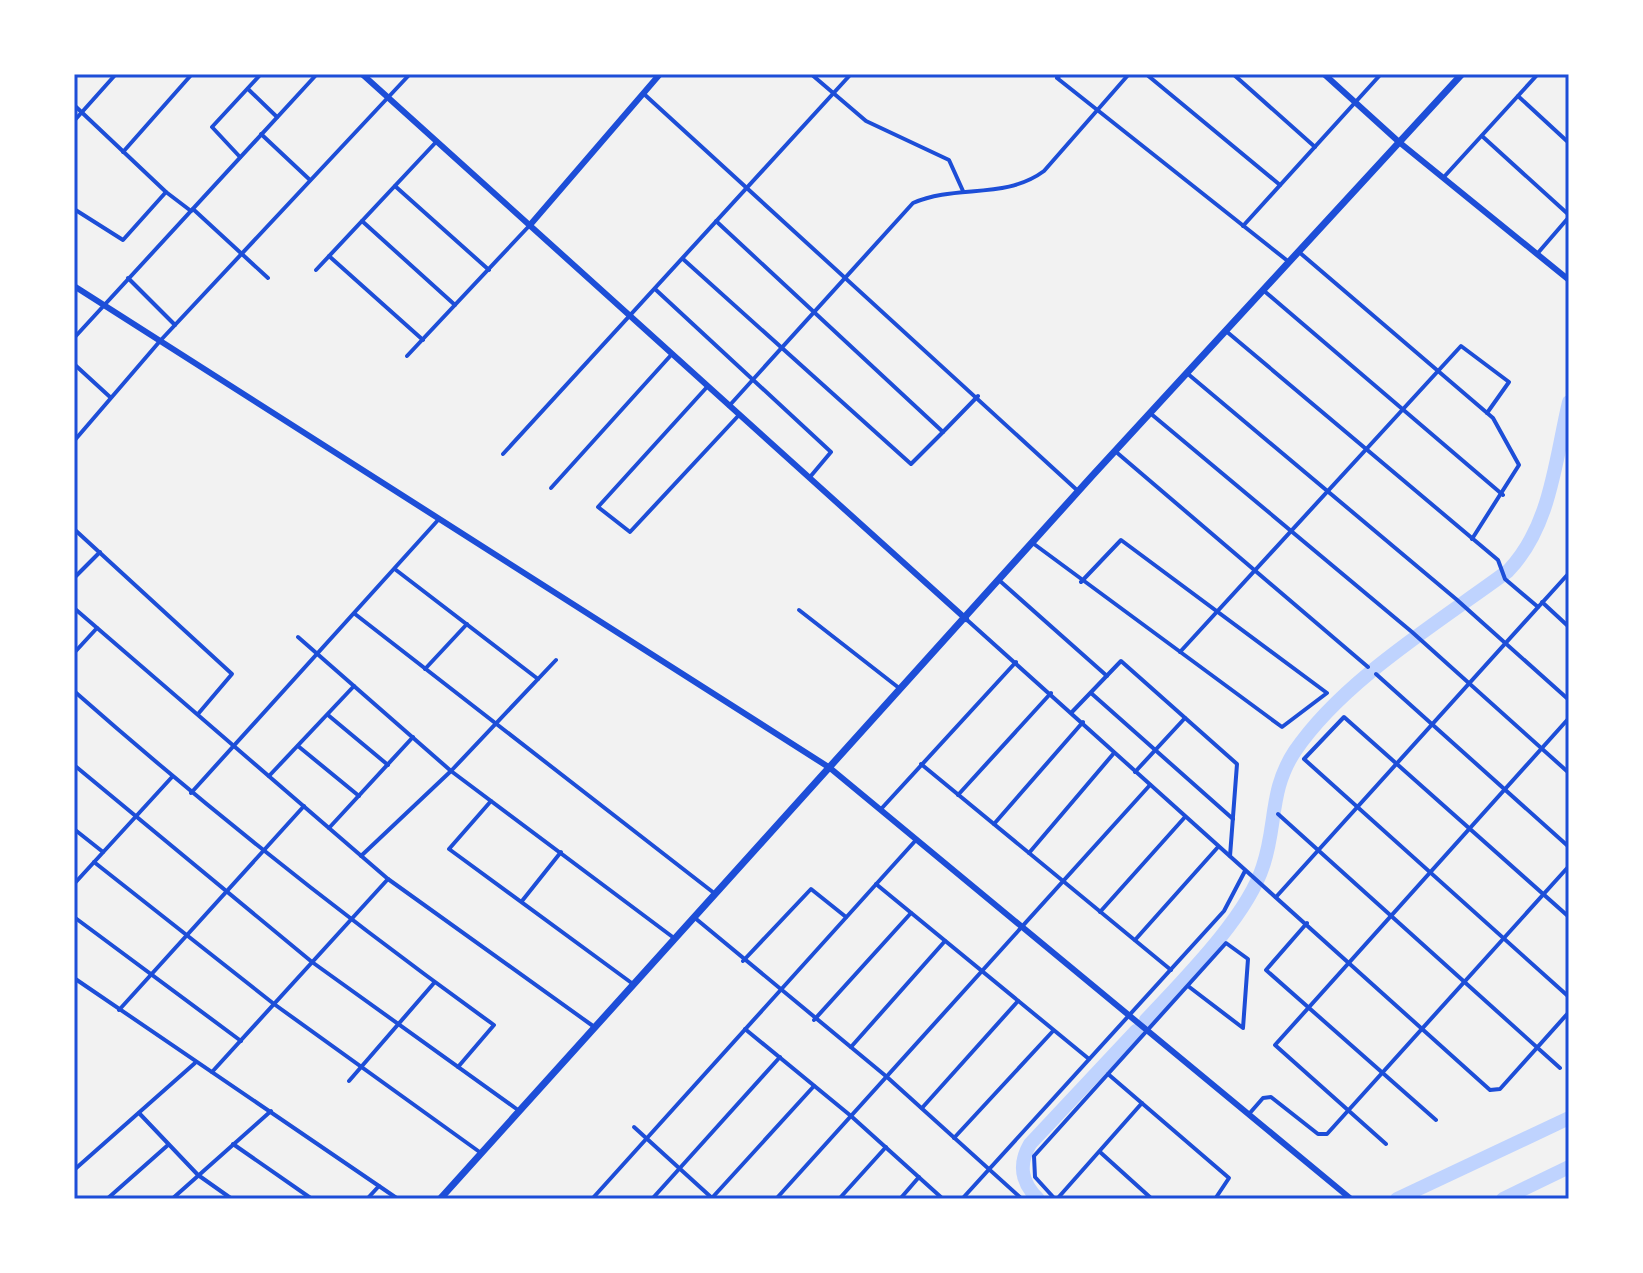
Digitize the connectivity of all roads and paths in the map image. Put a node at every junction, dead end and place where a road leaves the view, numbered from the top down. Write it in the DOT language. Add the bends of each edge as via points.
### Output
graph roads {
  1 [pos="116,74"];
  2 [pos="192,74"];
  3 [pos="261,74"];
  4 [pos="317,74"];
  5 [pos="362,74"];
  6 [pos="410,74"];
  7 [pos="660,74"];
  8 [pos="811,74"];
  9 [pos="851,74"];
  10 [pos="1061,74"];
  11 [pos="1129,74"];
  12 [pos="1146,74"];
  13 [pos="1233,74"];
  14 [pos="1324,74"];
  15 [pos="1381,74"];
  16 [pos="1462,74"];
  17 [pos="1538,74"];
  18 [pos="248,89"];
  19 [pos="644,94"];
  20 [pos="832,94"];
  21 [pos="1518,96"];
  22 [pos="388,97"];
  23 [pos="1356,103"];
  24 [pos="74,105"];
  25 [pos="1097,109"];
  26 [pos="82,112"];
  27 [pos="277,117"];
  28 [pos="74,121"];
  29 [pos="261,134"];
  30 [pos="1481,136"];
  31 [pos="437,141"];
  32 [pos="1399,142"];
  33 [pos="1569,143"];
  34 [pos="1315,147"];
  35 [pos="123,152"];
  36 [pos="240,157"];
  37 [pos="1443,178"];
  38 [pos="310,180"];
  39 [pos="1280,185"];
  40 [pos="395,186"];
  41 [pos="747,187"];
  42 [pos="963,191"];
  43 [pos="166,192"];
  44 [pos="74,209"];
  45 [pos="192,210"];
  46 [pos="1569,216"];
  47 [pos="362,221"];
  48 [pos="716,221"];
  49 [pos="530,225"];
  50 [pos="1243,226"];
  51 [pos="1299,252"];
  52 [pos="243,253"];
  53 [pos="1537,254"];
  54 [pos="329,256"];
  55 [pos="683,259"];
  56 [pos="1289,262"];
  57 [pos="316,270"];
  58 [pos="489,270"];
  59 [pos="128,278"];
  60 [pos="268,278"];
  61 [pos="844,279"];
  62 [pos="1569,280"];
  63 [pos="74,286"];
  64 [pos="655,289"];
  65 [pos="1263,290"];
  66 [pos="105,305"];
  67 [pos="455,305"];
  68 [pos="812,314"];
  69 [pos="630,317"];
  70 [pos="175,325"];
  71 [pos="1226,331"];
  72 [pos="74,338"];
  73 [pos="423,340"];
  74 [pos="160,341"];
  75 [pos="783,347"];
  76 [pos="672,354"];
  77 [pos="407,356"];
  78 [pos="74,364"];
  79 [pos="1436,370"];
  80 [pos="1186,373"];
  81 [pos="752,380"];
  82 [pos="707,387"];
  83 [pos="978,396"];
  84 [pos="110,397"];
  85 [pos="729,406"];
  86 [pos="1401,408"];
  87 [pos="1150,413"];
  88 [pos="1487,413"];
  89 [pos="739,415"];
  90 [pos="943,432"];
  91 [pos="74,441"];
  92 [pos="1366,449"];
  93 [pos="1115,451"];
  94 [pos="503,454"];
  95 [pos="810,477"];
  96 [pos="551,488"];
  97 [pos="1327,491"];
  98 [pos="1079,493"];
  99 [pos="1503,495"];
  100 [pos="439,519"];
  101 [pos="74,529"];
  102 [pos="1291,531"];
  103 [pos="1472,539"];
  104 [pos="1034,544"];
  105 [pos="100,552"];
  106 [pos="396,570"];
  107 [pos="1253,570"];
  108 [pos="1569,573"];
  109 [pos="74,578"];
  110 [pos="1000,581"];
  111 [pos="1081,582"];
  112 [pos="1542,602"];
  113 [pos="1538,607"];
  114 [pos="74,608"];
  115 [pos="799,610"];
  116 [pos="1217,612"];
  117 [pos="355,614"];
  118 [pos="966,619"];
  119 [pos="467,624"];
  120 [pos="1569,627"];
  121 [pos="97,628"];
  122 [pos="298,637"];
  123 [pos="1506,642"];
  124 [pos="1180,652"];
  125 [pos="74,653"];
  126 [pos="318,654"];
  127 [pos="556,660"];
  128 [pos="1016,662"];
  129 [pos="1368,667"];
  130 [pos="425,669"];
  131 [pos="1376,674"];
  132 [pos="1107,676"];
  133 [pos="538,679"];
  134 [pos="1468,684"];
  135 [pos="354,686"];
  136 [pos="901,690"];
  137 [pos="74,691"];
  138 [pos="1051,693"];
  139 [pos="1091,693"];
  140 [pos="1569,700"];
  141 [pos="1072,712"];
  142 [pos="198,714"];
  143 [pos="327,715"];
  144 [pos="1185,718"];
  145 [pos="1569,718"];
  146 [pos="1083,722"];
  147 [pos="1433,723"];
  148 [pos="496,725"];
  149 [pos="413,737"];
  150 [pos="234,746"];
  151 [pos="298,746"];
  152 [pos="1542,749"];
  153 [pos="1155,750"];
  154 [pos="1114,753"];
  155 [pos="1397,763"];
  156 [pos="921,764"];
  157 [pos="74,765"];
  158 [pos="388,765"];
  159 [pos="830,768"];
  160 [pos="451,771"];
  161 [pos="1135,772"];
  162 [pos="1569,773"];
  163 [pos="269,776"];
  164 [pos="172,777"];
  165 [pos="1150,785"];
  166 [pos="1505,789"];
  167 [pos="191,793"];
  168 [pos="958,795"];
  169 [pos="359,796"];
  170 [pos="491,801"];
  171 [pos="304,806"];
  172 [pos="1357,807"];
  173 [pos="882,808"];
  174 [pos="1278,814"];
  175 [pos="135,817"];
  176 [pos="1185,817"];
  177 [pos="1233,819"];
  178 [pos="994,824"];
  179 [pos="329,828"];
  180 [pos="74,829"];
  181 [pos="1470,829"];
  182 [pos="917,838"];
  183 [pos="1218,847"];
  184 [pos="1569,847"];
  185 [pos="1318,850"];
  186 [pos="263,851"];
  187 [pos="103,852"];
  188 [pos="561,852"];
  189 [pos="1029,853"];
  190 [pos="361,856"];
  191 [pos="1230,856"];
  192 [pos="94,862"];
  193 [pos="1569,866"];
  194 [pos="1431,872"];
  195 [pos="1247,873"];
  196 [pos="388,879"];
  197 [pos="1063,881"];
  198 [pos="74,884"];
  199 [pos="876,884"];
  200 [pos="225,891"];
  201 [pos="1544,894"];
  202 [pos="716,895"];
  203 [pos="1276,897"];
  204 [pos="522,901"];
  205 [pos="1100,912"];
  206 [pos="911,913"];
  207 [pos="1393,915"];
  208 [pos="74,917"];
  209 [pos="846,917"];
  210 [pos="1569,917"];
  211 [pos="695,918"];
  212 [pos="350,921"];
  213 [pos="1307,923"];
  214 [pos="1022,928"];
  215 [pos="186,935"];
  216 [pos="1503,939"];
  217 [pos="676,940"];
  218 [pos="1135,940"];
  219 [pos="945,941"];
  220 [pos="743,961"];
  221 [pos="312,962"];
  222 [pos="1349,963"];
  223 [pos="1171,970"];
  224 [pos="982,972"];
  225 [pos="150,974"];
  226 [pos="74,978"];
  227 [pos="1466,980"];
  228 [pos="434,983"];
  229 [pos="635,985"];
  230 [pos="1188,986"];
  231 [pos="780,991"];
  232 [pos="1569,997"];
  233 [pos="1018,1001"];
  234 [pos="274,1004"];
  235 [pos="1309,1006"];
  236 [pos="119,1010"];
  237 [pos="1569,1012"];
  238 [pos="1129,1016"];
  239 [pos="814,1020"];
  240 [pos="397,1022"];
  241 [pos="595,1028"];
  242 [pos="1423,1028"];
  243 [pos="745,1029"];
  244 [pos="1147,1030"];
  245 [pos="1053,1031"];
  246 [pos="241,1041"];
  247 [pos="1538,1046"];
  248 [pos="851,1047"];
  249 [pos="780,1057"];
  250 [pos="1089,1059"];
  251 [pos="196,1062"];
  252 [pos="361,1065"];
  253 [pos="458,1067"];
  254 [pos="1560,1068"];
  255 [pos="212,1072"];
  256 [pos="1108,1074"];
  257 [pos="1382,1074"];
  258 [pos="887,1077"];
  259 [pos="349,1081"];
  260 [pos="814,1086"];
  261 [pos="1142,1103"];
  262 [pos="922,1108"];
  263 [pos="271,1111"];
  264 [pos="520,1111"];
  265 [pos="1348,1112"];
  266 [pos="139,1113"];
  267 [pos="1249,1114"];
  268 [pos="851,1116"];
  269 [pos="1436,1120"];
  270 [pos="634,1127"];
  271 [pos="954,1138"];
  272 [pos="646,1139"];
  273 [pos="233,1144"];
  274 [pos="1386,1144"];
  275 [pos="169,1145"];
  276 [pos="886,1147"];
  277 [pos="1100,1152"];
  278 [pos="483,1154"];
  279 [pos="678,1169"];
  280 [pos="989,1169"];
  281 [pos="74,1170"];
  282 [pos="198,1175"];
  283 [pos="919,1177"];
  284 [pos="379,1186"];
  285 [pos="107,1199"];
  286 [pos="172,1199"];
  287 [pos="232,1199"];
  288 [pos="312,1199"];
  289 [pos="367,1199"];
  290 [pos="398,1199"];
  291 [pos="440,1199"];
  292 [pos="592,1199"];
  293 [pos="652,1199"];
  294 [pos="712,1199"];
  295 [pos="776,1199"];
  296 [pos="839,1199"];
  297 [pos="900,1199"];
  298 [pos="943,1199"];
  299 [pos="962,1199"];
  300 [pos="1022,1199"];
  301 [pos="1056,1199"];
  302 [pos="1152,1199"];
  303 [pos="1215,1199"];
  304 [pos="1351,1199"];
  1 -- 26 [label="street"];
  2 -- 35 [label="street"];
  3 -- 18 [label="street"];
  4 -- 27 [label="street"];
  5 -- 22 [label="street"];
  6 -- 22 [label="street"];
  7 -- 19 [label="street"];
  8 -- 20 [label="street"];
  9 -- 20 [label="street"];
  10 -- 25 [label="street" via="1057,78"];
  11 -- 25 [label="street"];
  12 -- 39 [label="street"];
  13 -- 34 [label="street"];
  14 -- 23 [label="street"];
  15 -- 23 [label="street"];
  16 -- 32 [label="main road"];
  17 -- 21 [label="street"];
  18 -- 27 [label="street"];
  18 -- 36 [label="street" via="212,127"];
  19 -- 41 [label="street"];
  19 -- 49 [label="street"];
  20 -- 41 [label="street"];
  20 -- 42 [label="street" via="884,131 949,160"];
  21 -- 30 [label="street"];
  21 -- 33 [label="street"];
  22 -- 31 [label="street"];
  22 -- 38 [label="street"];
  23 -- 32 [label="street"];
  23 -- 34 [label="street"];
  24 -- 26 [label="street"];
  25 -- 42 [label="street" via="1031,181 995,191"];
  25 -- 50 [label="street"];
  26 -- 28 [label="street"];
  26 -- 35 [label="street"];
  27 -- 29 [label="street"];
  29 -- 36 [label="street"];
  29 -- 38 [label="street"];
  30 -- 37 [label="street"];
  30 -- 46 [label="street"];
  31 -- 40 [label="street"];
  31 -- 49 [label="street"];
  32 -- 37 [label="street"];
  32 -- 51 [label="main road"];
  34 -- 39 [label="street"];
  35 -- 43 [label="street"];
  36 -- 45 [label="street"];
  37 -- 53 [label="street"];
  38 -- 52 [label="street"];
  39 -- 50 [label="street"];
  40 -- 47 [label="street"];
  40 -- 58 [label="street"];
  41 -- 48 [label="street"];
  41 -- 61 [label="street"];
  42 -- 61 [label="street" via="913,203"];
  43 -- 44 [label="street" via="123,240"];
  43 -- 45 [label="street"];
  45 -- 52 [label="street"];
  45 -- 59 [label="street"];
  46 -- 53 [label="street"];
  47 -- 54 [label="street"];
  47 -- 67 [label="street"];
  48 -- 55 [label="street"];
  48 -- 68 [label="street"];
  49 -- 58 [label="street"];
  49 -- 69 [label="street"];
  50 -- 56 [label="street"];
  51 -- 56 [label="main road"];
  51 -- 79 [label="street"];
  52 -- 60 [label="street"];
  52 -- 70 [label="street"];
  53 -- 62 [label="street"];
  54 -- 57 [label="street"];
  54 -- 73 [label="street"];
  55 -- 64 [label="street"];
  55 -- 75 [label="street"];
  56 -- 65 [label="main road"];
  58 -- 67 [label="street"];
  59 -- 66 [label="street"];
  59 -- 70 [label="street"];
  61 -- 68 [label="street"];
  61 -- 83 [label="street"];
  63 -- 66 [label="street"];
  64 -- 69 [label="street"];
  64 -- 81 [label="street"];
  65 -- 71 [label="main road"];
  65 -- 86 [label="street"];
  66 -- 72 [label="street"];
  66 -- 74 [label="street"];
  67 -- 73 [label="street"];
  68 -- 75 [label="street"];
  68 -- 90 [label="street"];
  69 -- 76 [label="street"];
  69 -- 94 [label="street"];
  70 -- 74 [label="street"];
  71 -- 80 [label="main road"];
  71 -- 92 [label="street"];
  73 -- 77 [label="street"];
  74 -- 84 [label="street"];
  74 -- 100 [label="street"];
  75 -- 81 [label="street"];
  75 -- 90 [label="street" via="911,464"];
  76 -- 82 [label="street"];
  76 -- 96 [label="street"];
  78 -- 84 [label="street"];
  79 -- 86 [label="street"];
  79 -- 88 [label="street"];
  79 -- 88 [label="street" via="1461,346 1509,382"];
  80 -- 87 [label="main road"];
  80 -- 97 [label="street"];
  81 -- 85 [label="street"];
  81 -- 95 [label="street" via="831,452"];
  82 -- 85 [label="street"];
  82 -- 89 [label="street" via="598,507 630,532"];
  83 -- 90 [label="street"];
  83 -- 98 [label="street"];
  84 -- 91 [label="street"];
  85 -- 89 [label="street"];
  86 -- 92 [label="street"];
  86 -- 99 [label="street"];
  87 -- 93 [label="main road"];
  87 -- 102 [label="street"];
  88 -- 99 [label="street" via="1519,465"];
  89 -- 95 [label="street"];
  92 -- 97 [label="street"];
  92 -- 103 [label="street"];
  93 -- 98 [label="main road"];
  93 -- 107 [label="street"];
  95 -- 118 [label="street"];
  97 -- 102 [label="street"];
  97 -- 123 [label="street"];
  98 -- 104 [label="main road"];
  99 -- 103 [label="street"];
  100 -- 106 [label="street"];
  100 -- 159 [label="street"];
  101 -- 105 [label="street"];
  102 -- 107 [label="street"];
  102 -- 134 [label="street"];
  103 -- 113 [label="street" via="1501,566 1505,579"];
  104 -- 110 [label="main road"];
  104 -- 111 [label="street"];
  105 -- 109 [label="street"];
  105 -- 142 [label="street" via="232,674"];
  106 -- 117 [label="street"];
  106 -- 119 [label="street"];
  107 -- 116 [label="street"];
  107 -- 129 [label="street"];
  108 -- 112 [label="street"];
  110 -- 118 [label="main road"];
  110 -- 132 [label="street"];
  111 -- 116 [label="street" via="1121,540"];
  111 -- 124 [label="street"];
  112 -- 113 [label="street"];
  112 -- 120 [label="street"];
  113 -- 123 [label="street"];
  114 -- 121 [label="street"];
  115 -- 136 [label="street"];
  116 -- 124 [label="street"];
  116 -- 124 [label="street" via="1327,693 1282,727"];
  117 -- 126 [label="street"];
  117 -- 130 [label="street"];
  118 -- 128 [label="street"];
  118 -- 136 [label="main road"];
  119 -- 130 [label="street"];
  119 -- 133 [label="street"];
  121 -- 125 [label="street"];
  121 -- 142 [label="street"];
  122 -- 126 [label="street"];
  123 -- 134 [label="street"];
  123 -- 140 [label="street"];
  126 -- 135 [label="street"];
  126 -- 150 [label="street"];
  127 -- 133 [label="street"];
  128 -- 138 [label="street"];
  128 -- 156 [label="street"];
  130 -- 148 [label="street"];
  131 -- 147 [label="street"];
  132 -- 139 [label="street"];
  132 -- 144 [label="street" via="1121,661"];
  133 -- 148 [label="street"];
  134 -- 147 [label="street"];
  134 -- 152 [label="street"];
  135 -- 143 [label="street"];
  135 -- 149 [label="street"];
  136 -- 159 [label="main road"];
  137 -- 164 [label="street"];
  138 -- 141 [label="street"];
  138 -- 168 [label="street"];
  139 -- 141 [label="street"];
  139 -- 153 [label="street"];
  141 -- 146 [label="street"];
  142 -- 150 [label="street"];
  143 -- 151 [label="street"];
  143 -- 158 [label="street"];
  144 -- 153 [label="street"];
  144 -- 177 [label="street" via="1237,764"];
  145 -- 152 [label="street"];
  146 -- 154 [label="street"];
  146 -- 178 [label="street"];
  147 -- 155 [label="street"];
  147 -- 166 [label="street"];
  148 -- 160 [label="street"];
  148 -- 202 [label="street"];
  149 -- 158 [label="street"];
  149 -- 160 [label="street"];
  150 -- 163 [label="street"];
  150 -- 167 [label="street"];
  151 -- 163 [label="street"];
  151 -- 169 [label="street"];
  152 -- 162 [label="street"];
  152 -- 166 [label="street"];
  153 -- 161 [label="street"];
  153 -- 177 [label="street"];
  154 -- 161 [label="street"];
  154 -- 189 [label="street"];
  155 -- 172 [label="street"];
  155 -- 172 [label="street" via="1344,717 1304,759"];
  155 -- 181 [label="street"];
  156 -- 168 [label="street"];
  156 -- 173 [label="street"];
  157 -- 175 [label="street"];
  158 -- 169 [label="street"];
  159 -- 173 [label="street"];
  159 -- 202 [label="main road"];
  160 -- 170 [label="street"];
  160 -- 190 [label="street"];
  161 -- 165 [label="street"];
  163 -- 171 [label="street"];
  164 -- 167 [label="street"];
  164 -- 175 [label="street"];
  165 -- 176 [label="street"];
  165 -- 197 [label="street"];
  166 -- 181 [label="street"];
  166 -- 184 [label="street"];
  167 -- 186 [label="street"];
  168 -- 178 [label="street"];
  169 -- 179 [label="street"];
  170 -- 188 [label="street"];
  170 -- 204 [label="street" via="449,849"];
  171 -- 179 [label="street"];
  171 -- 186 [label="street"];
  172 -- 185 [label="street"];
  172 -- 194 [label="street"];
  173 -- 182 [label="street"];
  174 -- 185 [label="street"];
  175 -- 187 [label="street"];
  175 -- 200 [label="street"];
  176 -- 183 [label="street"];
  176 -- 205 [label="street"];
  177 -- 191 [label="street"];
  178 -- 189 [label="street"];
  179 -- 190 [label="street"];
  180 -- 187 [label="street"];
  181 -- 194 [label="street"];
  181 -- 201 [label="street"];
  182 -- 199 [label="street"];
  182 -- 214 [label="street"];
  183 -- 191 [label="street"];
  183 -- 218 [label="street"];
  185 -- 203 [label="street"];
  185 -- 207 [label="street"];
  186 -- 200 [label="street"];
  186 -- 212 [label="street"];
  187 -- 192 [label="street"];
  188 -- 204 [label="street"];
  188 -- 217 [label="street"];
  189 -- 197 [label="street"];
  190 -- 196 [label="street"];
  191 -- 195 [label="street"];
  192 -- 198 [label="street"];
  192 -- 215 [label="street"];
  193 -- 201 [label="street"];
  194 -- 207 [label="street"];
  194 -- 216 [label="street"];
  195 -- 203 [label="street"];
  195 -- 223 [label="street" via="1224,911"];
  196 -- 212 [label="street"];
  196 -- 241 [label="street"];
  197 -- 205 [label="street"];
  197 -- 214 [label="street"];
  199 -- 206 [label="street"];
  199 -- 209 [label="street"];
  200 -- 215 [label="street"];
  200 -- 221 [label="street"];
  201 -- 210 [label="street"];
  201 -- 216 [label="street"];
  202 -- 211 [label="main road"];
  203 -- 213 [label="street"];
  204 -- 229 [label="street"];
  205 -- 218 [label="street"];
  206 -- 219 [label="street"];
  206 -- 239 [label="street"];
  207 -- 222 [label="street"];
  207 -- 227 [label="street"];
  208 -- 225 [label="street"];
  209 -- 220 [label="street" via="811,889"];
  209 -- 231 [label="street"];
  211 -- 217 [label="main road"];
  211 -- 220 [label="street"];
  212 -- 221 [label="street"];
  212 -- 228 [label="street"];
  213 -- 222 [label="street"];
  213 -- 235 [label="street" via="1266,970"];
  214 -- 224 [label="street"];
  214 -- 238 [label="street"];
  215 -- 225 [label="street"];
  215 -- 234 [label="street"];
  216 -- 227 [label="street"];
  216 -- 232 [label="street"];
  217 -- 229 [label="main road"];
  218 -- 223 [label="street"];
  219 -- 224 [label="street"];
  219 -- 248 [label="street"];
  220 -- 231 [label="street"];
  221 -- 234 [label="street"];
  221 -- 240 [label="street"];
  222 -- 235 [label="street"];
  222 -- 242 [label="street"];
  223 -- 238 [label="street"];
  224 -- 233 [label="street"];
  224 -- 258 [label="street"];
  225 -- 236 [label="street"];
  225 -- 246 [label="street"];
  226 -- 236 [label="street"];
  227 -- 242 [label="street"];
  227 -- 247 [label="street"];
  228 -- 240 [label="street"];
  228 -- 253 [label="street" via="494,1025"];
  229 -- 241 [label="main road"];
  230 -- 230 [label="street" via="1226,943 1248,959 1243,1028"];
  230 -- 244 [label="street"];
  231 -- 239 [label="street"];
  231 -- 243 [label="street"];
  233 -- 245 [label="street"];
  233 -- 262 [label="street"];
  234 -- 246 [label="street"];
  234 -- 252 [label="street"];
  235 -- 257 [label="street"];
  235 -- 265 [label="street" via="1275,1045"];
  236 -- 251 [label="street"];
  237 -- 247 [label="street"];
  238 -- 244 [label="street"];
  238 -- 250 [label="street"];
  239 -- 248 [label="street"];
  240 -- 252 [label="street"];
  240 -- 253 [label="street"];
  241 -- 264 [label="main road"];
  242 -- 247 [label="street" via="1490,1090 1500,1089"];
  242 -- 257 [label="street"];
  243 -- 249 [label="street"];
  243 -- 272 [label="street"];
  244 -- 256 [label="street"];
  244 -- 267 [label="street"];
  245 -- 250 [label="street"];
  245 -- 271 [label="street"];
  246 -- 255 [label="street"];
  247 -- 254 [label="street"];
  248 -- 258 [label="street"];
  249 -- 260 [label="street"];
  249 -- 279 [label="street"];
  250 -- 280 [label="street"];
  251 -- 255 [label="street"];
  251 -- 266 [label="street"];
  252 -- 259 [label="street"];
  252 -- 278 [label="street"];
  253 -- 264 [label="street"];
  255 -- 263 [label="street"];
  256 -- 261 [label="street"];
  256 -- 301 [label="street" via="1034,1156 1035,1177"];
  257 -- 265 [label="street"];
  257 -- 269 [label="street"];
  258 -- 262 [label="street"];
  258 -- 268 [label="street"];
  260 -- 268 [label="street"];
  260 -- 294 [label="street"];
  261 -- 277 [label="street"];
  261 -- 303 [label="street" via="1229,1178"];
  262 -- 271 [label="street"];
  263 -- 273 [label="street"];
  263 -- 284 [label="street"];
  264 -- 278 [label="main road"];
  265 -- 267 [label="street" via="1327,1134 1318,1134 1271,1097 1263,1098"];
  265 -- 274 [label="street"];
  266 -- 275 [label="street"];
  266 -- 281 [label="street"];
  267 -- 304 [label="street"];
  268 -- 276 [label="street"];
  268 -- 295 [label="street"];
  270 -- 272 [label="street"];
  271 -- 280 [label="street"];
  272 -- 279 [label="street"];
  272 -- 292 [label="street"];
  273 -- 282 [label="street"];
  273 -- 288 [label="street"];
  275 -- 282 [label="street"];
  275 -- 285 [label="street"];
  276 -- 283 [label="street"];
  276 -- 296 [label="street"];
  277 -- 301 [label="street"];
  277 -- 302 [label="street"];
  278 -- 291 [label="main road"];
  279 -- 293 [label="street"];
  279 -- 294 [label="street"];
  280 -- 299 [label="street"];
  280 -- 300 [label="street"];
  282 -- 286 [label="street"];
  282 -- 287 [label="street"];
  283 -- 297 [label="street"];
  283 -- 298 [label="street"];
  284 -- 289 [label="street"];
  284 -- 290 [label="street"];
}
